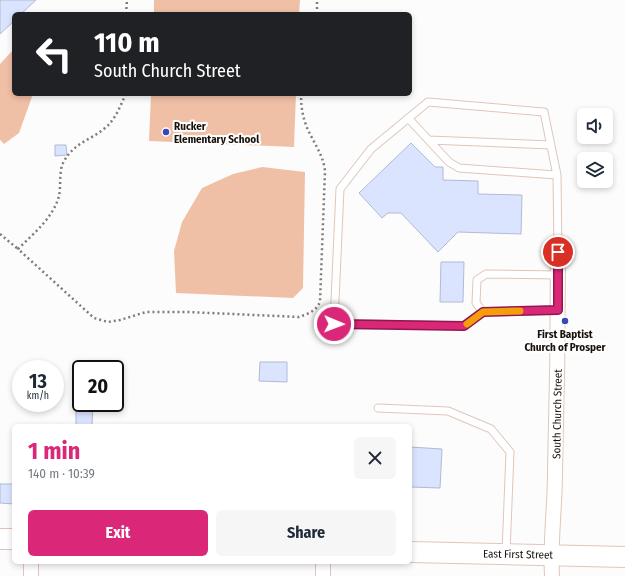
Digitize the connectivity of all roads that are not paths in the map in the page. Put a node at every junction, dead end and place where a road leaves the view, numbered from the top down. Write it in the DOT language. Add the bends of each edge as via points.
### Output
graph roads {
  1 [pos="408,118"];
  2 [pos="429,140"];
  3 [pos="551,146"];
  4 [pos="557,175"];
  5 [pos="558,252"];
  6 [pos="558,276"];
  7 [pos="558,310"];
  8 [pos="483,312"];
  9 [pos="378,408"];
  10 [pos="0,539"];
  11 [pos="12,539"];
  12 [pos="412,552"];
  13 [pos="506,553"];
  14 [pos="551,554"];
  15 [pos="625,556"];
  16 [pos="32,564"];
  17 [pos="323,564"];
  18 [pos="31,576"];
  19 [pos="323,576"];
  20 [pos="552,576"];
  1 -- 2 [label="lane"];
  1 -- 3 [label="lane" via="428,102 544,112"];
  1 -- 8 [label="lane" via="371,149 340,188 334,324 464,326"];
  2 -- 3 [label="lane"];
  2 -- 4 [label="lane" via="449,162 459,168"];
  3 -- 4 [label="lane"];
  4 -- 5 [label="lane"];
  5 -- 6 [label="street, South Church Street"];
  6 -- 7 [label="street, South Church Street"];
  6 -- 8 [label="lane" via="486,274 477,280 476,303"];
  7 -- 8 [label="lane"];
  7 -- 14 [label="street, South Church Street"];
  9 -- 13 [label="lane" via="448,411 491,429 510,452"];
  10 -- 11 [label="street"];
  12 -- 13 [label="street, East First Street"];
  13 -- 14 [label="street, East First Street"];
  14 -- 15 [label="street, East First Street"];
  14 -- 20 [label="street, South Church Street"];
  16 -- 18 [label="street"];
  17 -- 19 [label="street"];
}
